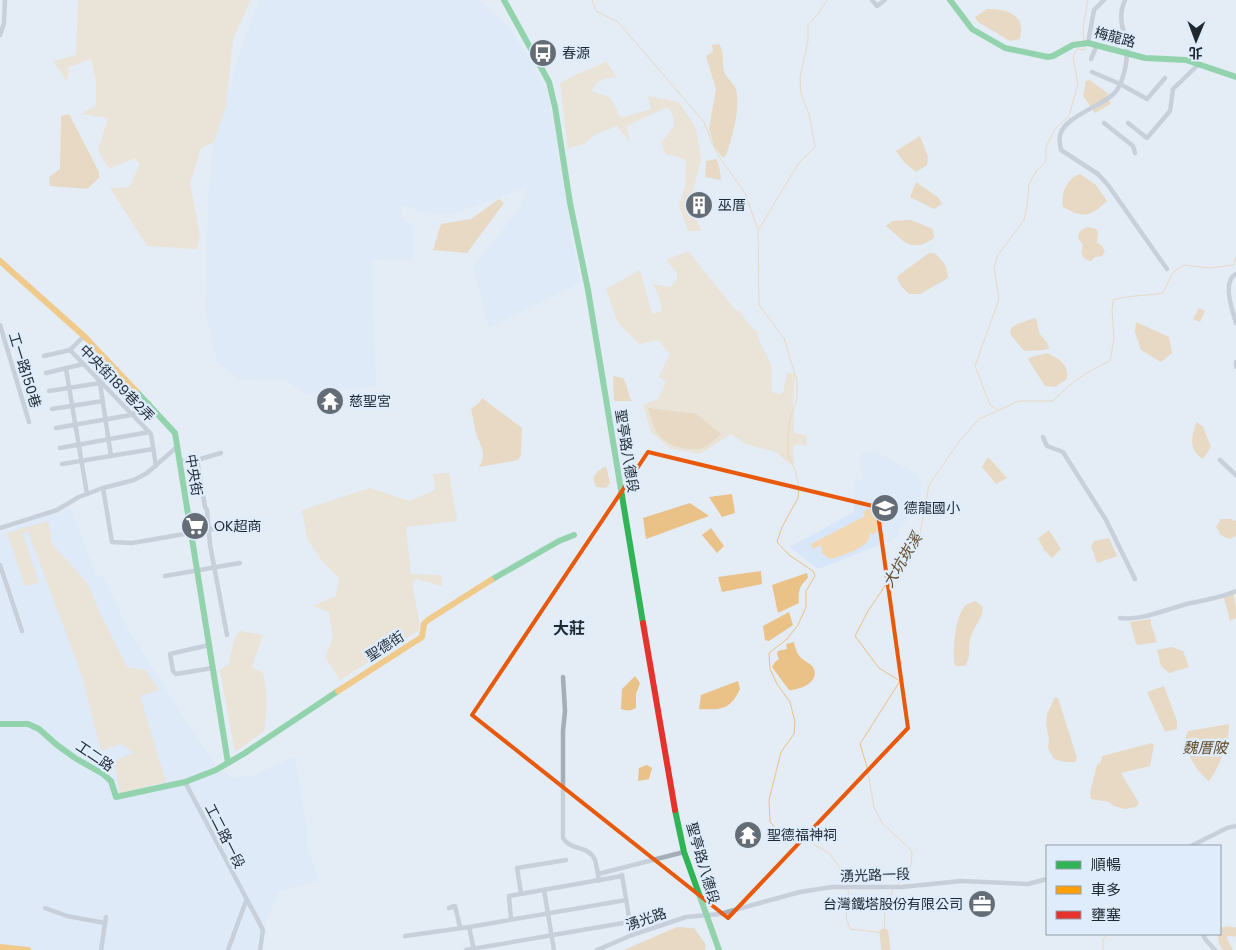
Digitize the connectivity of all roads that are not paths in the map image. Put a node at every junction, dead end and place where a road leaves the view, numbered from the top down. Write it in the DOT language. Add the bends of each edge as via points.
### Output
graph roads {
  1 [pos="5,0"];
  2 [pos="504,0"];
  3 [pos="872,0"];
  4 [pos="885,0"];
  5 [pos="950,0"];
  6 [pos="1104,0"];
  7 [pos="1125,0"];
  8 [pos="0,35"];
  9 [pos="1086,42"];
  10 [pos="1097,45"];
  11 [pos="1127,54"];
  12 [pos="1091,59"];
  13 [pos="1199,64"];
  14 [pos="1092,72"];
  15 [pos="1236,77"];
  16 [pos="1165,78"];
  17 [pos="1120,84"];
  18 [pos="1104,123"];
  19 [pos="1128,123"];
  20 [pos="1135,153"];
  21 [pos="0,261"];
  22 [pos="1167,269"];
  23 [pos="1236,274"];
  24 [pos="1236,323"];
  25 [pos="0,325"];
  26 [pos="84,336"];
  27 [pos="70,350"];
  28 [pos="44,356"];
  29 [pos="1236,362"];
  30 [pos="84,364"];
  31 [pos="1236,366"];
  32 [pos="66,369"];
  33 [pos="117,369"];
  34 [pos="46,373"];
  35 [pos="100,383"];
  36 [pos="69,387"];
  37 [pos="49,391"];
  38 [pos="103,400"];
  39 [pos="149,403"];
  40 [pos="72,406"];
  41 [pos="52,409"];
  42 [pos="131,415"];
  43 [pos="106,419"];
  44 [pos="29,422"];
  45 [pos="75,424"];
  46 [pos="56,428"];
  47 [pos="149,432"];
  48 [pos="1043,437"];
  49 [pos="109,439"];
  50 [pos="78,444"];
  51 [pos="60,448"];
  52 [pos="177,448"];
  53 [pos="153,449"];
  54 [pos="221,453"];
  55 [pos="112,456"];
  56 [pos="197,460"];
  57 [pos="1220,460"];
  58 [pos="82,461"];
  59 [pos="180,461"];
  60 [pos="62,464"];
  61 [pos="156,466"];
  62 [pos="1236,474"];
  63 [pos="103,488"];
  64 [pos="87,494"];
  65 [pos="224,527"];
  66 [pos="0,528"];
  67 [pos="208,530"];
  68 [pos="191,533"];
  69 [pos="574,535"];
  70 [pos="240,563"];
  71 [pos="0,565"];
  72 [pos="215,568"];
  73 [pos="198,572"];
  74 [pos="165,576"];
  75 [pos="1135,579"];
  76 [pos="1236,591"];
  77 [pos="1120,618"];
  78 [pos="22,631"];
  79 [pos="227,635"];
  80 [pos="209,645"];
  81 [pos="213,668"];
  82 [pos="563,677"];
  83 [pos="0,724"];
  84 [pos="228,763"];
  85 [pos="185,782"];
  86 [pos="1236,826"];
  87 [pos="1193,845"];
  88 [pos="684,852"];
  89 [pos="566,860"];
  90 [pos="621,868"];
  91 [pos="598,874"];
  92 [pos="622,876"];
  93 [pos="1046,880"];
  94 [pos="599,881"];
  95 [pos="544,890"];
  96 [pos="521,893"];
  97 [pos="246,900"];
  98 [pos="626,900"];
  99 [pos="45,908"];
  100 [pos="449,908"];
  101 [pos="548,913"];
  102 [pos="705,915"];
  103 [pos="106,917"];
  104 [pos="511,919"];
  105 [pos="629,922"];
  106 [pos="105,923"];
  107 [pos="460,927"];
  108 [pos="469,927"];
  109 [pos="551,935"];
  110 [pos="632,935"];
  111 [pos="1203,935"];
  112 [pos="405,936"];
  113 [pos="0,947"];
  114 [pos="474,949"];
  115 [pos="28,950"];
  116 [pos="100,950"];
  117 [pos="228,950"];
  118 [pos="260,950"];
  119 [pos="466,950"];
  120 [pos="554,950"];
  121 [pos="597,950"];
  122 [pos="719,950"];
  123 [pos="1215,950"];
  1 -- 8 [label="street"];
  2 -- 88 [label="street, 聖亭路八德段" via="549,82 555,107"];
  3 -- 4 [label="street" via="877,6"];
  5 -- 9 [label="street, 梅龍路" via="972,29 1006,48 1048,57"];
  6 -- 9 [label="street" via="1094,10"];
  7 -- 11 [label="street" via="1120,20"];
  9 -- 10 [label="street, 梅龍路"];
  10 -- 11 [label="street, 梅龍路"];
  10 -- 12 [label="street"];
  11 -- 13 [label="street, 梅龍路"];
  11 -- 17 [label="street"];
  13 -- 15 [label="street, 梅龍路"];
  13 -- 19 [label="street" via="1173,89 1170,111 1147,138"];
  14 -- 17 [label="street"];
  16 -- 17 [label="street" via="1147,99"];
  17 -- 22 [label="street" via="1110,98 1085,111 1062,130 1061,150 1098,174 1108,185"];
  18 -- 20 [label="street" via="1133,146"];
  21 -- 26 [label="street, 中央街"];
  23 -- 24 [label="street" via="1227,285"];
  25 -- 44 [label="street, 工一路150巷"];
  26 -- 27 [label="street"];
  26 -- 33 [label="street, 中央街"];
  27 -- 28 [label="street"];
  27 -- 30 [label="street, 中央街189巷2弄"];
  29 -- 31 [label="street"];
  30 -- 32 [label="street"];
  30 -- 35 [label="street, 中央街189巷2弄"];
  32 -- 34 [label="street"];
  32 -- 36 [label="street"];
  33 -- 35 [label="street"];
  33 -- 39 [label="street, 中央街"];
  35 -- 36 [label="street"];
  35 -- 38 [label="street"];
  35 -- 42 [label="street, 中央街189巷2弄"];
  36 -- 37 [label="street"];
  36 -- 40 [label="street"];
  38 -- 40 [label="street"];
  38 -- 43 [label="street"];
  39 -- 42 [label="street"];
  39 -- 52 [label="street, 中央街" via="175,433"];
  40 -- 41 [label="street"];
  40 -- 45 [label="street"];
  42 -- 43 [label="street"];
  42 -- 47 [label="street, 中央街189巷2弄"];
  43 -- 45 [label="street"];
  43 -- 49 [label="street"];
  45 -- 46 [label="street"];
  45 -- 50 [label="street"];
  47 -- 49 [label="street"];
  47 -- 53 [label="street"];
  48 -- 75 [label="street" via="1047,446 1064,452 1106,520"];
  49 -- 50 [label="street"];
  49 -- 55 [label="street"];
  50 -- 51 [label="street"];
  50 -- 58 [label="street"];
  52 -- 59 [label="street, 中央街"];
  52 -- 61 [label="street"];
  53 -- 55 [label="street"];
  53 -- 61 [label="street"];
  54 -- 56 [label="street"];
  55 -- 58 [label="street"];
  56 -- 59 [label="street"];
  56 -- 67 [label="street"];
  57 -- 62 [label="street"];
  58 -- 60 [label="street"];
  58 -- 64 [label="street"];
  59 -- 68 [label="street, 中央街"];
  61 -- 63 [label="street" via="134,480"];
  63 -- 64 [label="street"];
  63 -- 68 [label="street" via="112,542 132,543"];
  64 -- 66 [label="street" via="57,510"];
  65 -- 67 [label="street"];
  67 -- 68 [label="street"];
  67 -- 72 [label="street"];
  68 -- 73 [label="street, 中央街"];
  69 -- 84 [label="street, 聖德街" via="500,574 428,620 422,637"];
  70 -- 72 [label="street"];
  71 -- 78 [label="street"];
  72 -- 73 [label="street"];
  72 -- 79 [label="street"];
  73 -- 74 [label="street"];
  73 -- 80 [label="street, 中央街"];
  76 -- 77 [label="street" via="1154,614"];
  80 -- 81 [label="street, 中央街"];
  80 -- 81 [label="street" via="170,654 176,674"];
  81 -- 84 [label="street, 中央街"];
  82 -- 91 [label="street" via="563,838 568,844 587,850 595,859"];
  83 -- 85 [label="street, 工二路" via="28,724 39,729 74,758 111,781 116,797"];
  84 -- 85 [label="street, 工二路"];
  85 -- 97 [label="street, 工二路一段"];
  86 -- 87 [label="street"];
  88 -- 90 [label="street"];
  88 -- 102 [label="street, 聖亭路八德段"];
  89 -- 96 [label="street" via="517,868"];
  90 -- 91 [label="street"];
  90 -- 92 [label="street"];
  91 -- 94 [label="street"];
  92 -- 94 [label="street"];
  92 -- 98 [label="street"];
  93 -- 102 [label="street, 湧光路一段" via="1028,884 961,881 902,887 832,888"];
  94 -- 95 [label="street"];
  95 -- 96 [label="street"];
  95 -- 101 [label="street"];
  96 -- 104 [label="street" via="509,896"];
  97 -- 117 [label="street"];
  97 -- 118 [label="street, 工二路一段" via="263,930"];
  98 -- 101 [label="street"];
  98 -- 105 [label="street"];
  99 -- 106 [label="street"];
  100 -- 107 [label="street" via="455,906"];
  101 -- 104 [label="street"];
  101 -- 109 [label="street"];
  102 -- 110 [label="street, 湧光路" via="686,917"];
  102 -- 122 [label="street, 聖亭路八德段"];
  103 -- 106 [label="street"];
  104 -- 108 [label="street"];
  105 -- 109 [label="street"];
  105 -- 110 [label="street"];
  106 -- 116 [label="street"];
  107 -- 108 [label="street"];
  107 -- 112 [label="street"];
  108 -- 114 [label="street"];
  109 -- 114 [label="street"];
  109 -- 120 [label="street"];
  110 -- 121 [label="street, 湧光路"];
  111 -- 123 [label="street"];
  113 -- 115 [label="street"];
  114 -- 119 [label="street"];
}
